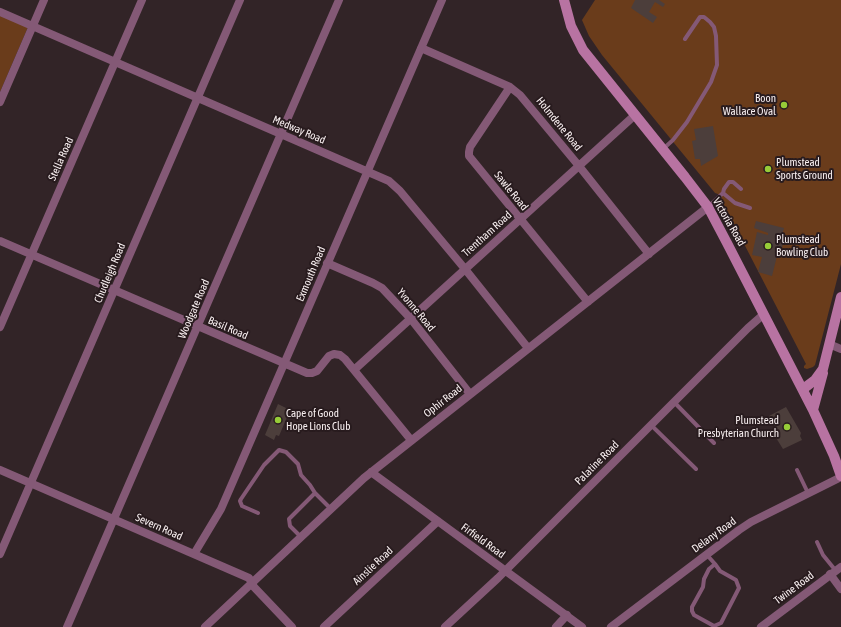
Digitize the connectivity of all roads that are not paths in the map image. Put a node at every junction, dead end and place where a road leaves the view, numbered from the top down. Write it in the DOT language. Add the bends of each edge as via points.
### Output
graph roads {
  1 [pos="44,0"];
  2 [pos="142,0"];
  3 [pos="240,0"];
  4 [pos="339,0"];
  5 [pos="442,0"];
  6 [pos="564,0"];
  7 [pos="0,12"];
  8 [pos="33,26"];
  9 [pos="685,39"];
  10 [pos="420,48"];
  11 [pos="115,62"];
  12 [pos="510,87"];
  13 [pos="198,98"];
  14 [pos="0,102"];
  15 [pos="635,115"];
  16 [pos="281,134"];
  17 [pos="663,149"];
  18 [pos="579,166"];
  19 [pos="367,171"];
  20 [pos="741,189"];
  21 [pos="723,193"];
  22 [pos="708,208"];
  23 [pos="750,208"];
  24 [pos="520,219"];
  25 [pos="0,241"];
  26 [pos="31,254"];
  27 [pos="649,254"];
  28 [pos="327,263"];
  29 [pos="465,269"];
  30 [pos="114,291"];
  31 [pos="841,297"];
  32 [pos="588,302"];
  33 [pos="764,314"];
  34 [pos="410,319"];
  35 [pos="0,327"];
  36 [pos="198,327"];
  37 [pos="829,344"];
  38 [pos="528,348"];
  39 [pos="841,349"];
  40 [pos="284,364"];
  41 [pos="823,369"];
  42 [pos="354,370"];
  43 [pos="802,389"];
  44 [pos="470,394"];
  45 [pos="674,402"];
  46 [pos="813,410"];
  47 [pos="651,425"];
  48 [pos="412,440"];
  49 [pos="714,443"];
  50 [pos="838,456"];
  51 [pos="0,470"];
  52 [pos="696,470"];
  53 [pos="797,470"];
  54 [pos="372,472"];
  55 [pos="841,477"];
  56 [pos="31,483"];
  57 [pos="315,493"];
  58 [pos="808,494"];
  59 [pos="331,509"];
  60 [pos="258,513"];
  61 [pos="115,520"];
  62 [pos="438,521"];
  63 [pos="301,537"];
  64 [pos="817,542"];
  65 [pos="0,554"];
  66 [pos="194,554"];
  67 [pos="707,554"];
  68 [pos="715,564"];
  69 [pos="506,570"];
  70 [pos="836,571"];
  71 [pos="252,583"];
  72 [pos="841,589"];
  73 [pos="566,615"];
  74 [pos="68,627"];
  75 [pos="204,627"];
  76 [pos="292,627"];
  77 [pos="324,627"];
  78 [pos="445,627"];
  79 [pos="556,627"];
  80 [pos="582,627"];
  81 [pos="611,627"];
  82 [pos="761,627"];
  1 -- 8 [label="street"];
  2 -- 11 [label="street, Stella Road"];
  3 -- 13 [label="street, Chudleigh Road"];
  4 -- 16 [label="street, Woodgate Road"];
  5 -- 10 [label="street, Exmouth Road"];
  6 -- 15 [label="street, Victoria Road" via="571,26 583,50"];
  7 -- 8 [label="street, Medway Road"];
  8 -- 11 [label="street, Medway Road"];
  8 -- 14 [label="street"];
  9 -- 17 [label="lane" via="700,17 704,17 714,27 717,65 711,82 687,122"];
  10 -- 12 [label="street, Holmdene Road"];
  10 -- 19 [label="street, Exmouth Road"];
  11 -- 13 [label="street, Medway Road"];
  11 -- 26 [label="street, Stella Road"];
  12 -- 18 [label="street, Holmdene Road" via="525,100"];
  12 -- 24 [label="street, Sawle Road" via="470,147 468,154"];
  13 -- 16 [label="street, Medway Road"];
  13 -- 30 [label="street, Chudleigh Road"];
  15 -- 17 [label="street, Victoria Road"];
  15 -- 18 [label="street, Trentham Road"];
  16 -- 19 [label="street, Medway Road"];
  16 -- 36 [label="street, Woodgate Road"];
  17 -- 22 [label="street, Victoria Road"];
  18 -- 24 [label="street, Trentham Road"];
  18 -- 27 [label="street, Holmdene Road"];
  19 -- 28 [label="street, Exmouth Road"];
  19 -- 29 [label="street, Medway Road" via="396,187"];
  20 -- 21 [label="lane" via="730,182"];
  21 -- 22 [label="lane"];
  21 -- 23 [label="lane" via="735,202"];
  22 -- 27 [label="street, Ophir Road"];
  22 -- 33 [label="street, Victoria Road"];
  24 -- 29 [label="street, Trentham Road"];
  24 -- 32 [label="street, Sawle Road"];
  25 -- 26 [label="street, Basil Road"];
  26 -- 30 [label="street, Basil Road"];
  26 -- 35 [label="street, Stella Road"];
  27 -- 32 [label="street, Ophir Road"];
  28 -- 34 [label="street, Yvonne Road" via="382,288"];
  28 -- 40 [label="street, Exmouth Road"];
  29 -- 34 [label="street, Trentham Road"];
  29 -- 38 [label="street, Medway Road"];
  30 -- 36 [label="street, Basil Road"];
  30 -- 56 [label="street, Chudleigh Road"];
  31 -- 37 [label="street"];
  32 -- 38 [label="street, Ophir Road"];
  33 -- 43 [label="street, Victoria Road"];
  33 -- 45 [label="street, Palatine Road"];
  34 -- 42 [label="street, Trentham Road"];
  34 -- 44 [label="street, Yvonne Road"];
  36 -- 40 [label="street, Basil Road"];
  36 -- 61 [label="street, Woodgate Road"];
  37 -- 39 [label="street"];
  37 -- 41 [label="street"];
  38 -- 44 [label="street, Ophir Road"];
  40 -- 42 [label="street, Basil Road" via="312,373 329,356 337,354"];
  40 -- 66 [label="street, Exmouth Road" via="221,509"];
  41 -- 43 [label="street" via="815,380"];
  41 -- 46 [label="street"];
  42 -- 48 [label="street, Basil Road"];
  43 -- 46 [label="street, Victoria Road"];
  44 -- 48 [label="street, Ophir Road"];
  45 -- 47 [label="street, Palatine Road"];
  45 -- 49 [label="lane"];
  46 -- 50 [label="street, Victoria Road"];
  47 -- 52 [label="lane"];
  47 -- 69 [label="street, Palatine Road"];
  48 -- 54 [label="street, Ophir Road"];
  50 -- 55 [label="street, Victoria Road"];
  51 -- 56 [label="street, Severn Road"];
  53 -- 58 [label="lane"];
  54 -- 59 [label="street, Ophir Road"];
  54 -- 62 [label="street, Firfield Road"];
  55 -- 58 [label="street, Delany Road"];
  56 -- 61 [label="street, Severn Road"];
  56 -- 65 [label="street, Chudleigh Road"];
  57 -- 59 [label="lane"];
  57 -- 60 [label="lane" via="301,474 298,464 286,452 279,450 264,465 241,498 242,506"];
  57 -- 63 [label="lane" via="289,519 289,524"];
  58 -- 67 [label="street, Delany Road" via="751,522"];
  59 -- 63 [label="street, Ophir Road"];
  61 -- 66 [label="street, Severn Road"];
  61 -- 74 [label="street, Woodgate Road"];
  62 -- 69 [label="street, Firfield Road"];
  62 -- 77 [label="street, Ainslie Road"];
  63 -- 71 [label="street, Ophir Road"];
  64 -- 70 [label="lane"];
  66 -- 71 [label="street, Severn Road" via="249,578"];
  67 -- 68 [label="lane"];
  67 -- 81 [label="street, Delany Road"];
  68 -- 68 [label="lane" via="704,578 703,588 691,609 694,615 714,626 721,623 739,589 736,580 720,571"];
  69 -- 73 [label="street, Firfield Road"];
  69 -- 78 [label="street, Palatine Road"];
  70 -- 72 [label="street"];
  70 -- 82 [label="street, Twine Road"];
  71 -- 75 [label="street, Ophir Road"];
  71 -- 76 [label="street, Severn Road"];
  73 -- 79 [label="street"];
  73 -- 80 [label="street, Firfield Road"];
}
